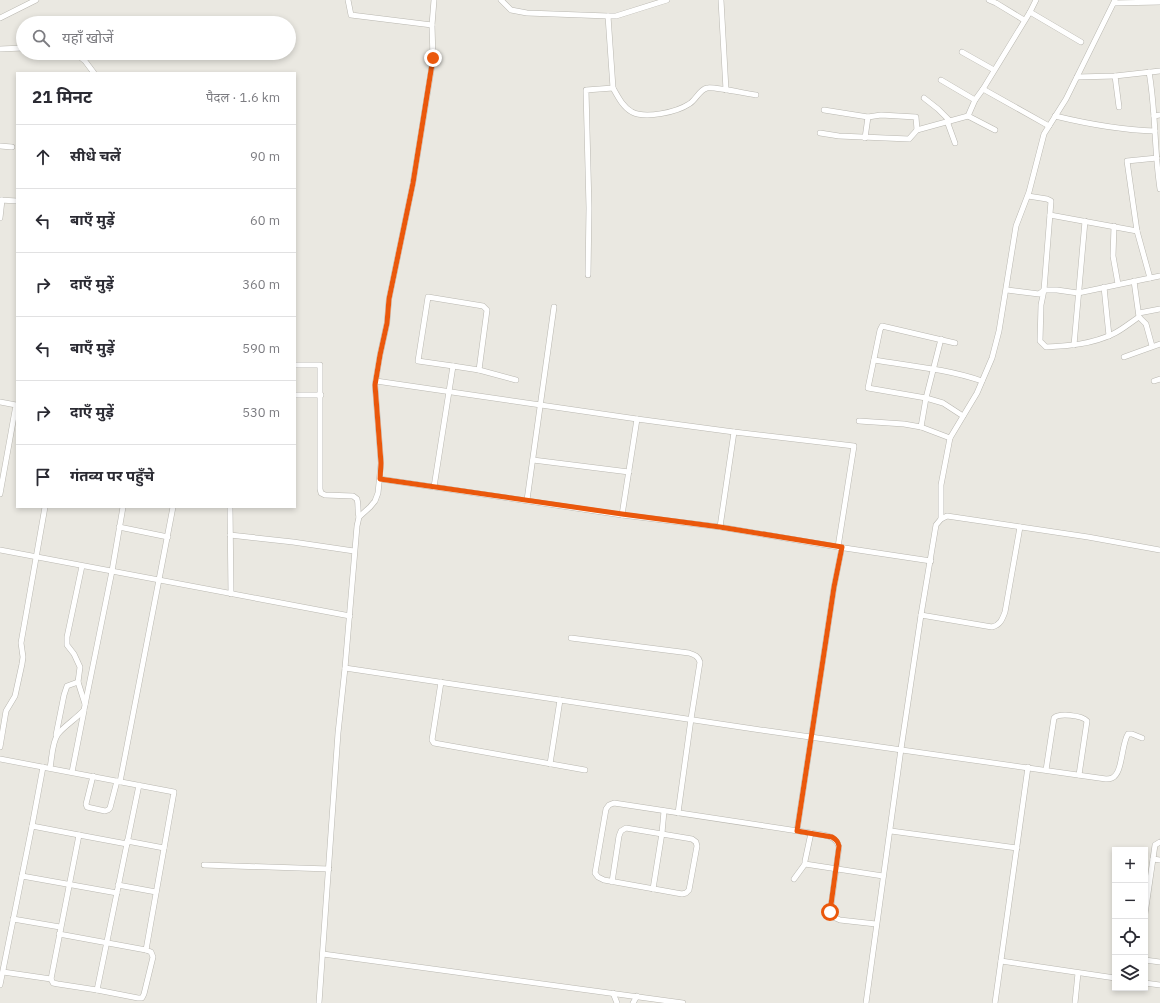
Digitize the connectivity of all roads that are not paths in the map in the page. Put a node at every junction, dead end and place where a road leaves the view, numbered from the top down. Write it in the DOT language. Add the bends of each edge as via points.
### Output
graph roads {
  1 [pos="36,0"];
  2 [pos="348,0"];
  3 [pos="434,0"];
  4 [pos="501,0"];
  5 [pos="667,0"];
  6 [pos="721,0"];
  7 [pos="989,0"];
  8 [pos="1036,0"];
  9 [pos="1115,1"];
  10 [pos="1160,2"];
  11 [pos="1030,12"];
  12 [pos="608,16"];
  13 [pos="0,18"];
  14 [pos="1024,20"];
  15 [pos="432,24"];
  16 [pos="1081,42"];
  17 [pos="16,48"];
  18 [pos="0,49"];
  19 [pos="962,52"];
  20 [pos="84,60"];
  21 [pos="994,70"];
  22 [pos="1160,71"];
  23 [pos="93,72"];
  24 [pos="1149,72"];
  25 [pos="1115,76"];
  26 [pos="1077,77"];
  27 [pos="941,80"];
  28 [pos="613,88"];
  29 [pos="984,89"];
  30 [pos="726,90"];
  31 [pos="756,95"];
  32 [pos="924,98"];
  33 [pos="975,100"];
  34 [pos="1119,107"];
  35 [pos="824,110"];
  36 [pos="1160,115"];
  37 [pos="868,116"];
  38 [pos="968,116"];
  39 [pos="1055,116"];
  40 [pos="1154,116"];
  41 [pos="949,121"];
  42 [pos="1049,126"];
  43 [pos="917,130"];
  44 [pos="996,130"];
  45 [pos="1155,131"];
  46 [pos="820,133"];
  47 [pos="865,138"];
  48 [pos="955,143"];
  49 [pos="0,146"];
  50 [pos="12,147"];
  51 [pos="1157,158"];
  52 [pos="1160,189"];
  53 [pos="1028,196"];
  54 [pos="1,200"];
  55 [pos="16,201"];
  56 [pos="1050,215"];
  57 [pos="0,218"];
  58 [pos="1085,221"];
  59 [pos="1114,226"];
  60 [pos="1137,231"];
  61 [pos="588,275"];
  62 [pos="1160,276"];
  63 [pos="1150,278"];
  64 [pos="1134,281"];
  65 [pos="1118,284"];
  66 [pos="1104,287"];
  67 [pos="1007,290"];
  68 [pos="1044,290"];
  69 [pos="1078,293"];
  70 [pos="554,308"];
  71 [pos="1160,308"];
  72 [pos="1139,315"];
  73 [pos="1109,336"];
  74 [pos="941,339"];
  75 [pos="955,343"];
  76 [pos="1160,344"];
  77 [pos="1074,345"];
  78 [pos="1152,346"];
  79 [pos="1124,357"];
  80 [pos="874,360"];
  81 [pos="296,366"];
  82 [pos="453,366"];
  83 [pos="934,369"];
  84 [pos="479,370"];
  85 [pos="516,380"];
  86 [pos="376,381"];
  87 [pos="982,381"];
  88 [pos="449,392"];
  89 [pos="296,395"];
  90 [pos="321,395"];
  91 [pos="926,398"];
  92 [pos="0,402"];
  93 [pos="541,406"];
  94 [pos="963,416"];
  95 [pos="637,419"];
  96 [pos="859,421"];
  97 [pos="921,427"];
  98 [pos="14,430"];
  99 [pos="734,432"];
  100 [pos="950,438"];
  101 [pos="533,460"];
  102 [pos="629,472"];
  103 [pos="380,479"];
  104 [pos="434,487"];
  105 [pos="0,494"];
  106 [pos="527,500"];
  107 [pos="45,508"];
  108 [pos="123,508"];
  109 [pos="173,508"];
  110 [pos="230,508"];
  111 [pos="622,514"];
  112 [pos="359,517"];
  113 [pos="941,519"];
  114 [pos="119,527"];
  115 [pos="720,527"];
  116 [pos="1020,527"];
  117 [pos="230,535"];
  118 [pos="168,537"];
  119 [pos="840,547"];
  120 [pos="0,550"];
  121 [pos="1160,550"];
  122 [pos="354,551"];
  123 [pos="36,557"];
  124 [pos="931,561"];
  125 [pos="82,566"];
  126 [pos="112,571"];
  127 [pos="160,580"];
  128 [pos="231,594"];
  129 [pos="921,615"];
  130 [pos="350,616"];
  131 [pos="571,638"];
  132 [pos="346,668"];
  133 [pos="78,682"];
  134 [pos="440,682"];
  135 [pos="560,700"];
  136 [pos="84,707"];
  137 [pos="691,719"];
  138 [pos="56,738"];
  139 [pos="812,738"];
  140 [pos="1142,738"];
  141 [pos="0,747"];
  142 [pos="901,749"];
  143 [pos="0,759"];
  144 [pos="550,764"];
  145 [pos="43,767"];
  146 [pos="1028,767"];
  147 [pos="50,768"];
  148 [pos="585,770"];
  149 [pos="1046,770"];
  150 [pos="72,772"];
  151 [pos="1079,775"];
  152 [pos="93,776"];
  153 [pos="118,781"];
  154 [pos="139,785"];
  155 [pos="664,811"];
  156 [pos="678,813"];
  157 [pos="32,826"];
  158 [pos="797,831"];
  159 [pos="891,831"];
  160 [pos="662,833"];
  161 [pos="811,833"];
  162 [pos="79,835"];
  163 [pos="127,842"];
  164 [pos="1160,842"];
  165 [pos="164,848"];
  166 [pos="1017,848"];
  167 [pos="1153,859"];
  168 [pos="1160,860"];
  169 [pos="805,864"];
  170 [pos="204,865"];
  171 [pos="329,869"];
  172 [pos="836,869"];
  173 [pos="22,876"];
  174 [pos="883,876"];
  175 [pos="794,879"];
  176 [pos="612,882"];
  177 [pos="68,884"];
  178 [pos="118,885"];
  179 [pos="653,888"];
  180 [pos="156,892"];
  181 [pos="1148,893"];
  182 [pos="117,894"];
  183 [pos="13,919"];
  184 [pos="876,924"];
  185 [pos="60,927"];
  186 [pos="59,934"];
  187 [pos="106,944"];
  188 [pos="146,950"];
  189 [pos="323,954"];
  190 [pos="1148,960"];
  191 [pos="1001,961"];
  192 [pos="2,962"];
  193 [pos="1160,962"];
  194 [pos="3,972"];
  195 [pos="1078,973"];
  196 [pos="1112,978"];
  197 [pos="51,979"];
  198 [pos="1148,983"];
  199 [pos="0,985"];
  200 [pos="1160,985"];
  201 [pos="97,990"];
  202 [pos="613,993"];
  203 [pos="636,996"];
  204 [pos="319,1003"];
  205 [pos="617,1003"];
  206 [pos="633,1003"];
  207 [pos="683,1003"];
  208 [pos="866,1003"];
  209 [pos="995,1003"];
  210 [pos="1075,1003"];
  1 -- 13 [label="street"];
  2 -- 15 [label="street" via="351,15"];
  3 -- 15 [label="street"];
  4 -- 12 [label="street" via="511,10 527,13"];
  5 -- 12 [label="street" via="616,16"];
  6 -- 30 [label="street"];
  7 -- 14 [label="street"];
  8 -- 11 [label="street"];
  9 -- 10 [label="street"];
  9 -- 26 [label="street"];
  11 -- 14 [label="street"];
  11 -- 16 [label="street"];
  12 -- 28 [label="street"];
  14 -- 21 [label="street"];
  15 -- 86 [label="street" via="432,66"];
  17 -- 18 [label="street"];
  19 -- 21 [label="street"];
  20 -- 23 [label="street"];
  21 -- 29 [label="street"];
  22 -- 24 [label="street"];
  24 -- 25 [label="street"];
  24 -- 40 [label="street"];
  25 -- 26 [label="street"];
  25 -- 34 [label="street"];
  26 -- 39 [label="street"];
  27 -- 33 [label="street"];
  28 -- 30 [label="street" via="625,107 638,114 677,110 690,104 709,87"];
  28 -- 61 [label="street" via="586,90"];
  29 -- 33 [label="street"];
  29 -- 42 [label="street"];
  30 -- 31 [label="street"];
  32 -- 41 [label="street"];
  33 -- 38 [label="street"];
  35 -- 37 [label="street"];
  36 -- 40 [label="street"];
  37 -- 43 [label="street" via="916,117"];
  37 -- 47 [label="street"];
  38 -- 41 [label="street"];
  38 -- 44 [label="street"];
  39 -- 42 [label="street"];
  39 -- 45 [label="street" via="1094,125"];
  40 -- 45 [label="street"];
  41 -- 43 [label="street"];
  41 -- 48 [label="street"];
  42 -- 53 [label="street" via="1044,134"];
  43 -- 47 [label="street" via="909,139"];
  45 -- 51 [label="street"];
  46 -- 47 [label="street"];
  49 -- 50 [label="street"];
  51 -- 52 [label="street"];
  51 -- 60 [label="street" via="1127,161"];
  53 -- 56 [label="street" via="1051,201"];
  53 -- 67 [label="street" via="1016,226"];
  54 -- 55 [label="street"];
  54 -- 57 [label="street"];
  56 -- 58 [label="street"];
  56 -- 68 [label="street"];
  58 -- 59 [label="street"];
  58 -- 69 [label="street"];
  59 -- 60 [label="street"];
  59 -- 65 [label="street" via="1113,256"];
  60 -- 63 [label="street"];
  62 -- 63 [label="street"];
  63 -- 64 [label="street"];
  64 -- 65 [label="street"];
  64 -- 72 [label="street"];
  65 -- 66 [label="street"];
  66 -- 69 [label="street"];
  66 -- 73 [label="street"];
  67 -- 68 [label="street" via="1039,294"];
  67 -- 87 [label="street" via="992,358"];
  68 -- 69 [label="street"];
  68 -- 77 [label="street" via="1040,341 1046,347"];
  69 -- 77 [label="street"];
  70 -- 93 [label="street"];
  71 -- 72 [label="street"];
  72 -- 73 [label="street"];
  72 -- 78 [label="street" via="1146,324"];
  73 -- 77 [label="street"];
  74 -- 75 [label="street"];
  74 -- 80 [label="street" via="882,326"];
  74 -- 83 [label="street"];
  76 -- 78 [label="street"];
  78 -- 79 [label="street"];
  80 -- 83 [label="street"];
  80 -- 91 [label="street" via="868,388"];
  81 -- 90 [label="street" via="320,365"];
  82 -- 84 [label="street"];
  82 -- 84 [label="street" via="418,361 428,297 483,306 487,310"];
  82 -- 88 [label="street"];
  83 -- 87 [label="street"];
  83 -- 91 [label="street"];
  84 -- 85 [label="street"];
  86 -- 88 [label="street"];
  86 -- 103 [label="street"];
  87 -- 94 [label="street"];
  88 -- 93 [label="street"];
  88 -- 104 [label="street"];
  89 -- 90 [label="street"];
  90 -- 112 [label="street" via="321,494 354,496 357,499"];
  91 -- 94 [label="street" via="943,403"];
  91 -- 97 [label="street"];
  92 -- 98 [label="street" via="16,405"];
  93 -- 95 [label="street"];
  93 -- 101 [label="street"];
  94 -- 100 [label="street"];
  95 -- 99 [label="street"];
  95 -- 102 [label="street"];
  96 -- 97 [label="street"];
  97 -- 100 [label="street"];
  98 -- 105 [label="street"];
  99 -- 115 [label="street"];
  99 -- 119 [label="street" via="854,446"];
  100 -- 113 [label="street" via="941,485"];
  101 -- 102 [label="street"];
  101 -- 106 [label="street"];
  102 -- 111 [label="street"];
  103 -- 104 [label="street"];
  103 -- 112 [label="street" via="375,501"];
  104 -- 106 [label="street"];
  106 -- 111 [label="street"];
  107 -- 123 [label="street"];
  108 -- 114 [label="street"];
  109 -- 118 [label="street"];
  110 -- 117 [label="street"];
  111 -- 115 [label="street"];
  112 -- 122 [label="street"];
  113 -- 116 [label="street" via="947,516"];
  113 -- 124 [label="street" via="936,525"];
  114 -- 118 [label="street"];
  114 -- 126 [label="street"];
  115 -- 119 [label="street"];
  116 -- 121 [label="street"];
  116 -- 129 [label="street" via="1005,612 997,625"];
  117 -- 122 [label="street"];
  117 -- 128 [label="street"];
  118 -- 127 [label="street"];
  119 -- 124 [label="street"];
  119 -- 139 [label="street"];
  120 -- 123 [label="street"];
  122 -- 130 [label="street"];
  123 -- 125 [label="street"];
  123 -- 141 [label="street" via="21,643 22,664 15,696 6,711"];
  124 -- 129 [label="street"];
  125 -- 126 [label="street"];
  125 -- 133 [label="street" via="67,638 67,645 80,667"];
  126 -- 127 [label="street"];
  126 -- 136 [label="street"];
  127 -- 128 [label="street"];
  127 -- 153 [label="street"];
  128 -- 130 [label="street"];
  129 -- 142 [label="street"];
  130 -- 132 [label="street"];
  131 -- 137 [label="street" via="695,654 700,662"];
  132 -- 134 [label="street"];
  132 -- 171 [label="street"];
  133 -- 136 [label="street"];
  133 -- 138 [label="street" via="67,686"];
  134 -- 135 [label="street"];
  134 -- 144 [label="street" via="432,740 434,743"];
  135 -- 137 [label="street"];
  135 -- 144 [label="street"];
  136 -- 138 [label="street" via="77,718 59,732"];
  136 -- 150 [label="street"];
  137 -- 139 [label="street"];
  137 -- 156 [label="street"];
  138 -- 147 [label="street"];
  139 -- 142 [label="street"];
  139 -- 158 [label="street"];
  140 -- 151 [label="street" via="1128,734 1118,773 1112,778"];
  142 -- 146 [label="street"];
  142 -- 159 [label="street"];
  143 -- 145 [label="street"];
  144 -- 148 [label="street"];
  145 -- 147 [label="street"];
  145 -- 157 [label="street"];
  146 -- 149 [label="street"];
  146 -- 166 [label="street"];
  147 -- 150 [label="street"];
  149 -- 151 [label="street"];
  149 -- 151 [label="street" via="1054,718 1060,715 1080,717 1087,721"];
  150 -- 152 [label="street"];
  152 -- 153 [label="street"];
  152 -- 153 [label="street" via="87,807 108,810"];
  153 -- 154 [label="street"];
  154 -- 163 [label="street"];
  154 -- 165 [label="street" via="174,792"];
  155 -- 156 [label="street"];
  155 -- 160 [label="street"];
  155 -- 176 [label="street" via="614,803 606,809 596,873 600,879"];
  156 -- 158 [label="street"];
  157 -- 162 [label="street"];
  157 -- 173 [label="street"];
  158 -- 161 [label="street"];
  159 -- 166 [label="street"];
  159 -- 174 [label="street"];
  160 -- 176 [label="street" via="626,828 621,831"];
  160 -- 179 [label="street"];
  160 -- 179 [label="street" via="692,839 697,846 689,890 686,893"];
  161 -- 169 [label="street"];
  161 -- 172 [label="street" via="836,839 839,846"];
  162 -- 163 [label="street"];
  162 -- 177 [label="street"];
  163 -- 165 [label="street"];
  163 -- 178 [label="street"];
  164 -- 167 [label="street" via="1155,845"];
  165 -- 180 [label="street"];
  166 -- 191 [label="street"];
  167 -- 168 [label="street"];
  167 -- 181 [label="street"];
  169 -- 172 [label="street"];
  169 -- 175 [label="street"];
  170 -- 171 [label="street"];
  171 -- 189 [label="street"];
  172 -- 174 [label="street"];
  172 -- 184 [label="street" via="831,916 840,920"];
  173 -- 177 [label="street"];
  173 -- 183 [label="street"];
  174 -- 184 [label="street"];
  176 -- 179 [label="street"];
  177 -- 182 [label="street"];
  177 -- 185 [label="street"];
  178 -- 180 [label="street"];
  178 -- 182 [label="street"];
  180 -- 188 [label="street"];
  182 -- 187 [label="street"];
  183 -- 185 [label="street"];
  183 -- 192 [label="street"];
  184 -- 208 [label="street"];
  185 -- 186 [label="street"];
  186 -- 187 [label="street"];
  186 -- 197 [label="street"];
  187 -- 188 [label="street"];
  187 -- 201 [label="street"];
  188 -- 201 [label="street" via="151,952 153,957 142,998"];
  189 -- 202 [label="street"];
  189 -- 204 [label="street"];
  190 -- 193 [label="street"];
  191 -- 195 [label="street"];
  191 -- 209 [label="street"];
  192 -- 194 [label="street"];
  194 -- 197 [label="street"];
  194 -- 199 [label="street"];
  195 -- 196 [label="street"];
  195 -- 210 [label="street"];
  197 -- 201 [label="street" via="53,983"];
  198 -- 200 [label="street"];
  202 -- 203 [label="street"];
  202 -- 205 [label="street"];
  203 -- 206 [label="street"];
  203 -- 207 [label="street"];
}
